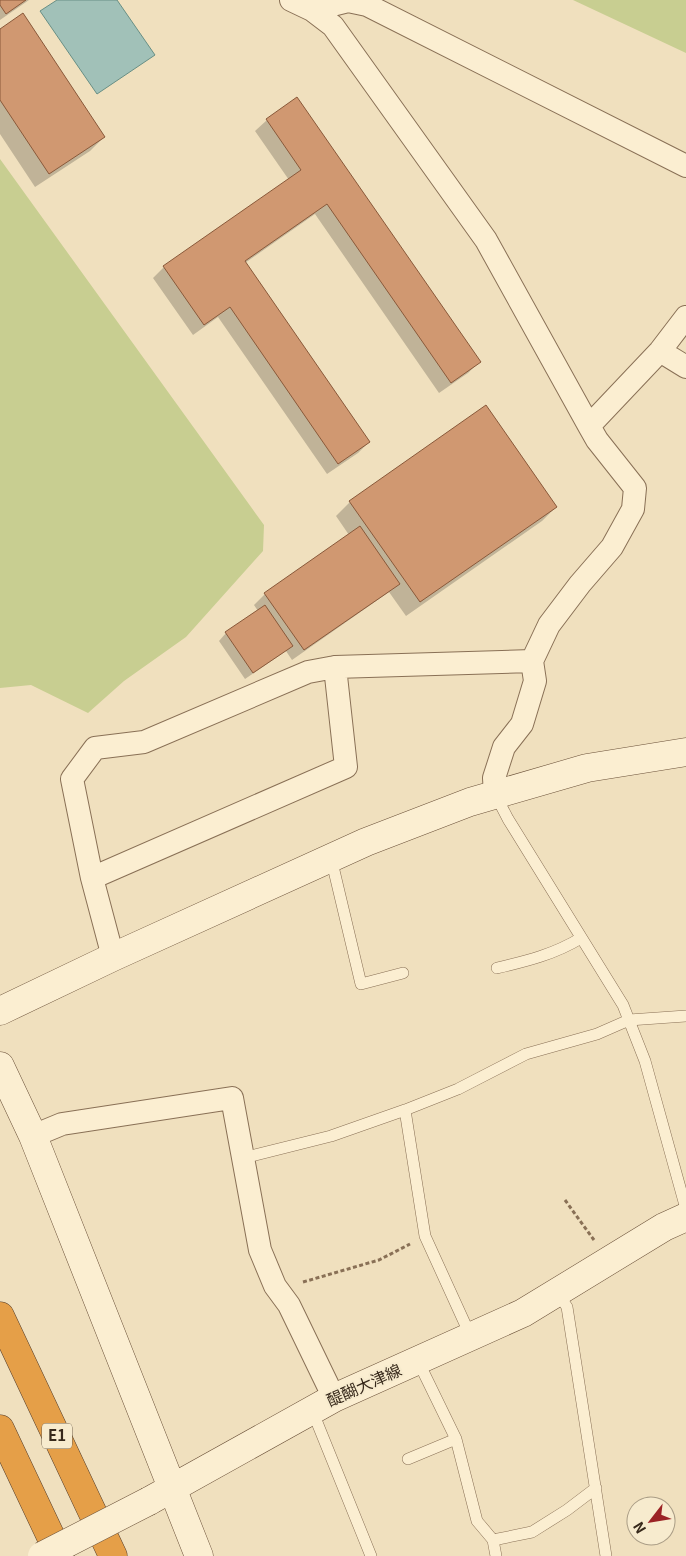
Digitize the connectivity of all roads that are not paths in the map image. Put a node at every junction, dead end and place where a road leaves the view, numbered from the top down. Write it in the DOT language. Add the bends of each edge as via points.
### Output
graph roads {
  1 [pos="291,0"];
  2 [pos="312,10"];
  3 [pos="686,166"];
  4 [pos="686,318"];
  5 [pos="660,351"];
  6 [pos="686,367"];
  7 [pos="589,426"];
  8 [pos="532,661"];
  9 [pos="335,667"];
  10 [pos="686,752"];
  11 [pos="495,794"];
  12 [pos="331,858"];
  13 [pos="92,878"];
  14 [pos="581,938"];
  15 [pos="113,957"];
  16 [pos="497,968"];
  17 [pos="403,974"];
  18 [pos="0,1011"];
  19 [pos="686,1016"];
  20 [pos="629,1020"];
  21 [pos="0,1066"];
  22 [pos="405,1110"];
  23 [pos="33,1136"];
  24 [pos="243,1158"];
  25 [pos="686,1209"];
  26 [pos="686,1217"];
  27 [pos="557,1292"];
  28 [pos="0,1316"];
  29 [pos="471,1337"];
  30 [pos="418,1361"];
  31 [pos="323,1404"];
  32 [pos="0,1429"];
  33 [pos="456,1439"];
  34 [pos="408,1459"];
  35 [pos="172,1488"];
  36 [pos="596,1488"];
  37 [pos="493,1540"];
  38 [pos="42,1556"];
  39 [pos="60,1556"];
  40 [pos="113,1556"];
  41 [pos="199,1556"];
  42 [pos="371,1556"];
  43 [pos="496,1556"];
  44 [pos="606,1556"];
  1 -- 2 [label="street"];
  2 -- 3 [label="street" via="348,1 367,5"];
  2 -- 7 [label="street" via="333,26 486,240"];
  4 -- 5 [label="street"];
  5 -- 6 [label="street"];
  5 -- 7 [label="street"];
  7 -- 8 [label="street" via="635,488 633,508 612,547 549,625"];
  8 -- 9 [label="street"];
  8 -- 11 [label="street" via="535,681 522,724 504,747 494,778"];
  9 -- 13 [label="street" via="346,767"];
  9 -- 13 [label="street" via="308,672 144,742 95,748 72,779"];
  10 -- 11 [label="street" via="587,768"];
  11 -- 12 [label="street"];
  11 -- 14 [label="lane"];
  12 -- 15 [label="street"];
  12 -- 17 [label="lane" via="361,984"];
  13 -- 15 [label="street"];
  14 -- 16 [label="lane" via="539,958"];
  14 -- 20 [label="lane"];
  15 -- 18 [label="street"];
  19 -- 20 [label="lane"];
  20 -- 22 [label="lane" via="598,1034 526,1054"];
  20 -- 25 [label="lane" via="645,1062"];
  21 -- 23 [label="street"];
  22 -- 24 [label="lane" via="331,1136"];
  22 -- 29 [label="lane" via="425,1236"];
  23 -- 24 [label="street" via="62,1124 232,1098"];
  23 -- 35 [label="street"];
  24 -- 31 [label="street" via="260,1250 275,1286 290,1305"];
  26 -- 27 [label="street, 醍醐大津線"];
  27 -- 29 [label="street, 醍醐大津線" via="523,1313"];
  27 -- 36 [label="lane" via="567,1307"];
  28 -- 40 [label="highway, E1"];
  29 -- 30 [label="street, 醍醐大津線"];
  30 -- 31 [label="street, 醍醐大津線"];
  30 -- 33 [label="lane"];
  31 -- 35 [label="street, 醍醐大津線"];
  31 -- 42 [label="lane"];
  32 -- 39 [label="highway"];
  33 -- 34 [label="lane"];
  33 -- 37 [label="lane" via="477,1521"];
  35 -- 38 [label="street, 醍醐大津線, bridge"];
  35 -- 41 [label="street"];
  36 -- 37 [label="lane" via="532,1532"];
  36 -- 44 [label="lane"];
  37 -- 43 [label="lane"];
}
